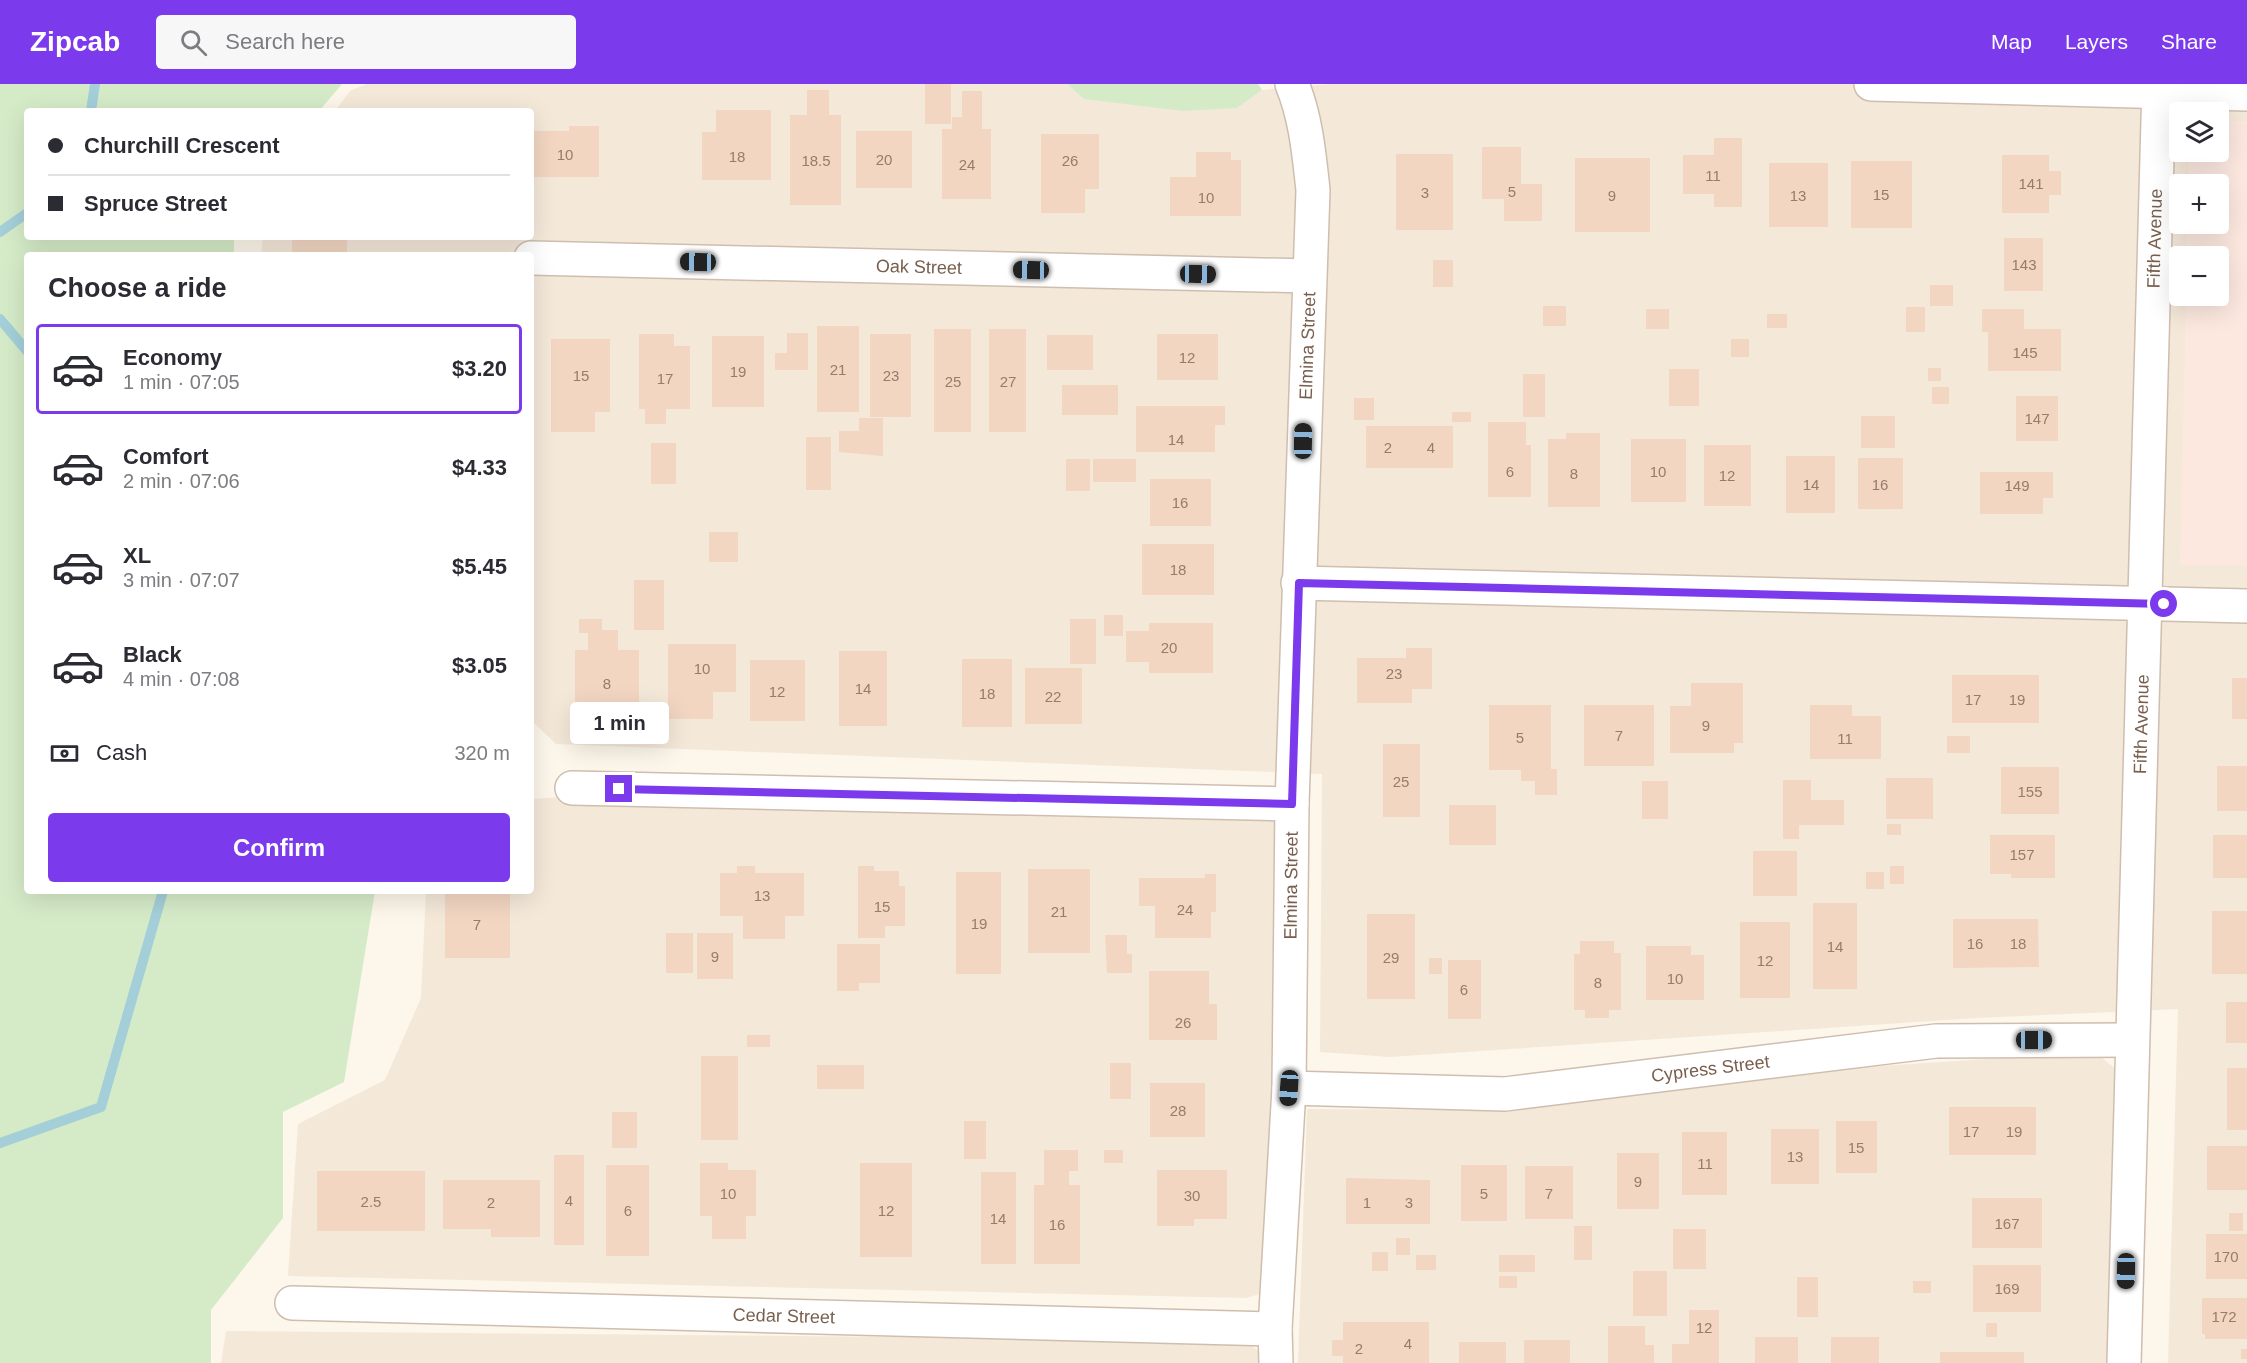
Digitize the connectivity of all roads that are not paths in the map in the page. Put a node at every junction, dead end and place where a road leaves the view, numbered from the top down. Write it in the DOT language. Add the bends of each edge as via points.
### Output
graph roads {
  1 [pos="1292,84"];
  2 [pos="1870,84"];
  3 [pos="2159,87"];
  4 [pos="2247,94"];
  5 [pos="534,258"];
  6 [pos="1308,276"];
  7 [pos="1299,583"];
  8 [pos="2145,603"];
  9 [pos="2247,606"];
  10 [pos="572,788"];
  11 [pos="1292,804"];
  12 [pos="2132,1040"];
  13 [pos="1289,1088"];
  14 [pos="292,1303"];
  15 [pos="1275,1329"];
  16 [pos="1276,1363"];
  17 [pos="2124,1363"];
  1 -- 6 [label="street, Elmina Street" via="1308,146 1313,190"];
  2 -- 3 [label="street"];
  3 -- 4 [label="street"];
  3 -- 8 [label="street, Fifth Avenue"];
  5 -- 6 [label="street, Oak Street"];
  6 -- 7 [label="street, Elmina Street"];
  7 -- 8 [label="street"];
  7 -- 11 [label="street, Elmina Street"];
  8 -- 9 [label="street"];
  8 -- 12 [label="street, Fifth Avenue"];
  10 -- 11 [label="street"];
  11 -- 13 [label="street, Elmina Street"];
  12 -- 13 [label="street, Cypress Street" via="1936,1041 1505,1094"];
  12 -- 17 [label="street, Fifth Avenue"];
  13 -- 15 [label="street, Elmina Street"];
  14 -- 15 [label="street, Cedar Street"];
  15 -- 16 [label="street, Elmina Street"];
}
